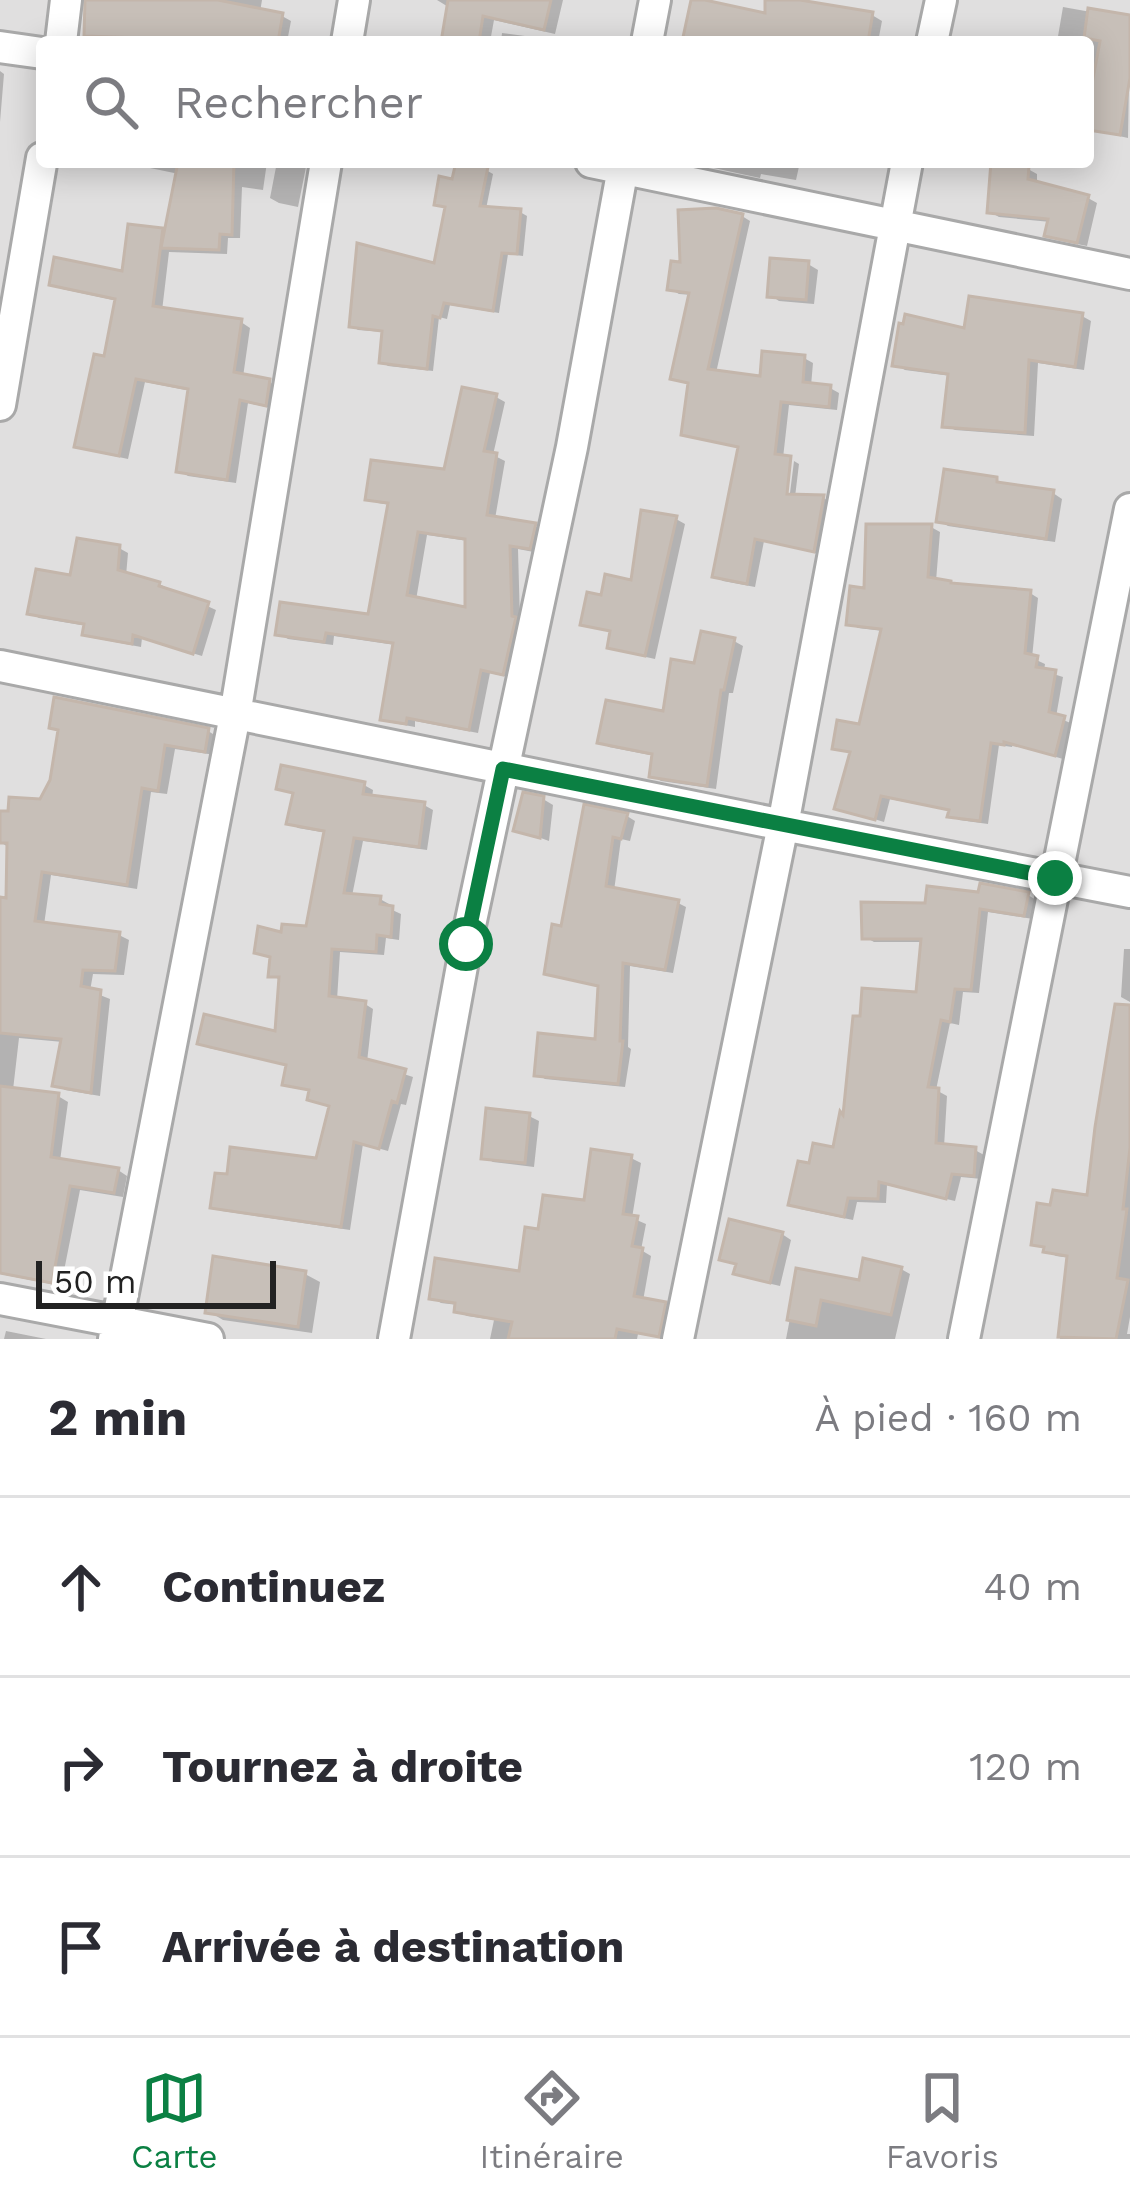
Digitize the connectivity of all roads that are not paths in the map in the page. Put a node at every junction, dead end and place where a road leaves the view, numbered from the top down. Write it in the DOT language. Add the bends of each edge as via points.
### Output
graph roads {
  1 [pos="66,0"];
  2 [pos="354,0"];
  3 [pos="655,0"];
  4 [pos="941,0"];
  5 [pos="62,36"];
  6 [pos="347,36"];
  7 [pos="648,36"];
  8 [pos="933,36"];
  9 [pos="0,47"];
  10 [pos="36,52"];
  11 [pos="40,168"];
  12 [pos="325,168"];
  13 [pos="624,168"];
  14 [pos="633,168"];
  15 [pos="906,168"];
  16 [pos="894,226"];
  17 [pos="1130,274"];
  18 [pos="0,405"];
  19 [pos="1130,509"];
  20 [pos="0,666"];
  21 [pos="235,715"];
  22 [pos="503,769"];
  23 [pos="782,825"];
  24 [pos="1055,878"];
  25 [pos="1130,892"];
  26 [pos="0,1299"];
  27 [pos="116,1330"];
  28 [pos="208,1339"];
  29 [pos="394,1339"];
  30 [pos="678,1339"];
  31 [pos="964,1339"];
  1 -- 5 [label="street"];
  2 -- 6 [label="street"];
  3 -- 7 [label="street"];
  4 -- 8 [label="street"];
  9 -- 10 [label="street"];
  11 -- 18 [label="street"];
  12 -- 21 [label="street"];
  13 -- 22 [label="street"];
  14 -- 16 [label="street"];
  15 -- 16 [label="street"];
  16 -- 17 [label="street"];
  16 -- 23 [label="street"];
  19 -- 24 [label="street"];
  20 -- 21 [label="street"];
  21 -- 22 [label="street"];
  21 -- 27 [label="street"];
  22 -- 23 [label="street"];
  22 -- 29 [label="street"];
  23 -- 24 [label="street"];
  23 -- 30 [label="street"];
  24 -- 25 [label="street"];
  24 -- 31 [label="street"];
  26 -- 27 [label="street"];
  27 -- 28 [label="street"];
}
